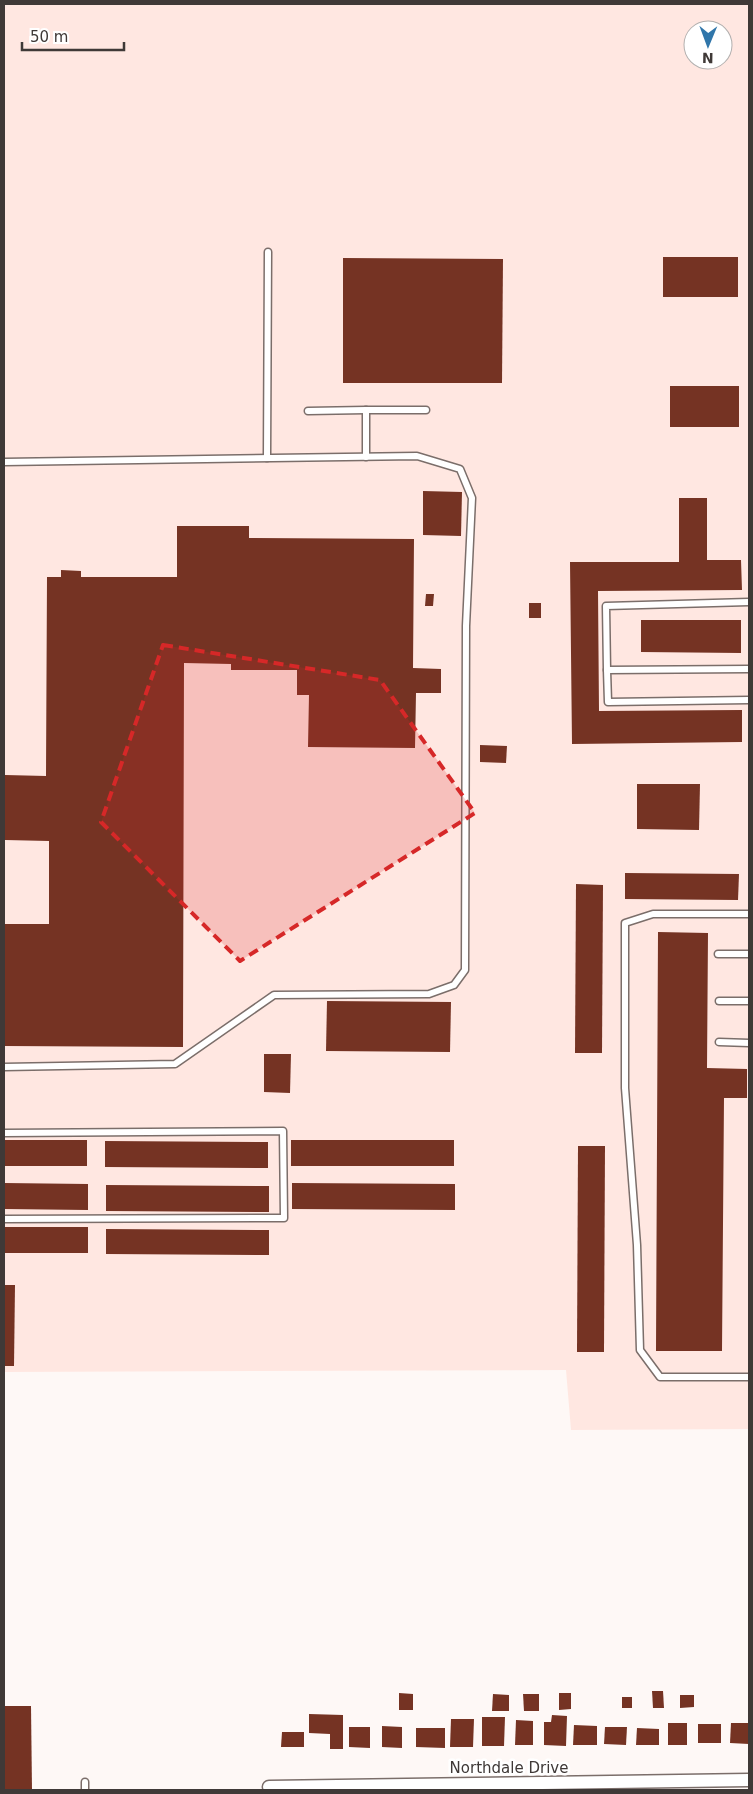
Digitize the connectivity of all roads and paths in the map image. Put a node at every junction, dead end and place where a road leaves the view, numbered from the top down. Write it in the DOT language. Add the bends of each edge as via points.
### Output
graph roads {
  1 [pos="268,252"];
  2 [pos="366,410"];
  3 [pos="426,410"];
  4 [pos="308,411"];
  5 [pos="366,457"];
  6 [pos="268,458"];
  7 [pos="4,462"];
  8 [pos="749,602"];
  9 [pos="749,669"];
  10 [pos="608,670"];
  11 [pos="749,700"];
  12 [pos="749,914"];
  13 [pos="718,954"];
  14 [pos="749,954"];
  15 [pos="719,1001"];
  16 [pos="749,1001"];
  17 [pos="719,1042"];
  18 [pos="749,1043"];
  19 [pos="4,1067"];
  20 [pos="4,1132"];
  21 [pos="4,1219"];
  22 [pos="749,1377"];
  23 [pos="749,1780"];
  24 [pos="84,1782"];
  25 [pos="729,1786"];
  26 [pos="269,1787"];
  27 [pos="364,1787"];
  28 [pos="547,1787"];
  29 [pos="85,1790"];
  1 -- 6 [label="lane"];
  2 -- 3 [label="lane"];
  2 -- 4 [label="lane"];
  2 -- 5 [label="lane"];
  5 -- 6 [label="lane"];
  5 -- 19 [label="lane" via="417,456 460,469 472,498 466,626 465,970 454,985 429,994 274,995 175,1064"];
  6 -- 7 [label="lane"];
  8 -- 10 [label="lane" via="606,606"];
  9 -- 10 [label="lane"];
  10 -- 11 [label="lane" via="608,702"];
  12 -- 22 [label="lane" via="653,914 625,923 625,1088 637,1245 640,1350 660,1377"];
  13 -- 14 [label="lane"];
  15 -- 16 [label="lane"];
  17 -- 18 [label="lane"];
  20 -- 21 [label="lane" via="283,1131 284,1218"];
  23 -- 25 [label="street, Northdale Drive"];
  24 -- 29 [label="lane"];
  25 -- 28 [label="street, Northdale Drive"];
  26 -- 27 [label="street, Northdale Drive"];
  27 -- 28 [label="street, Northdale Drive"];
}
